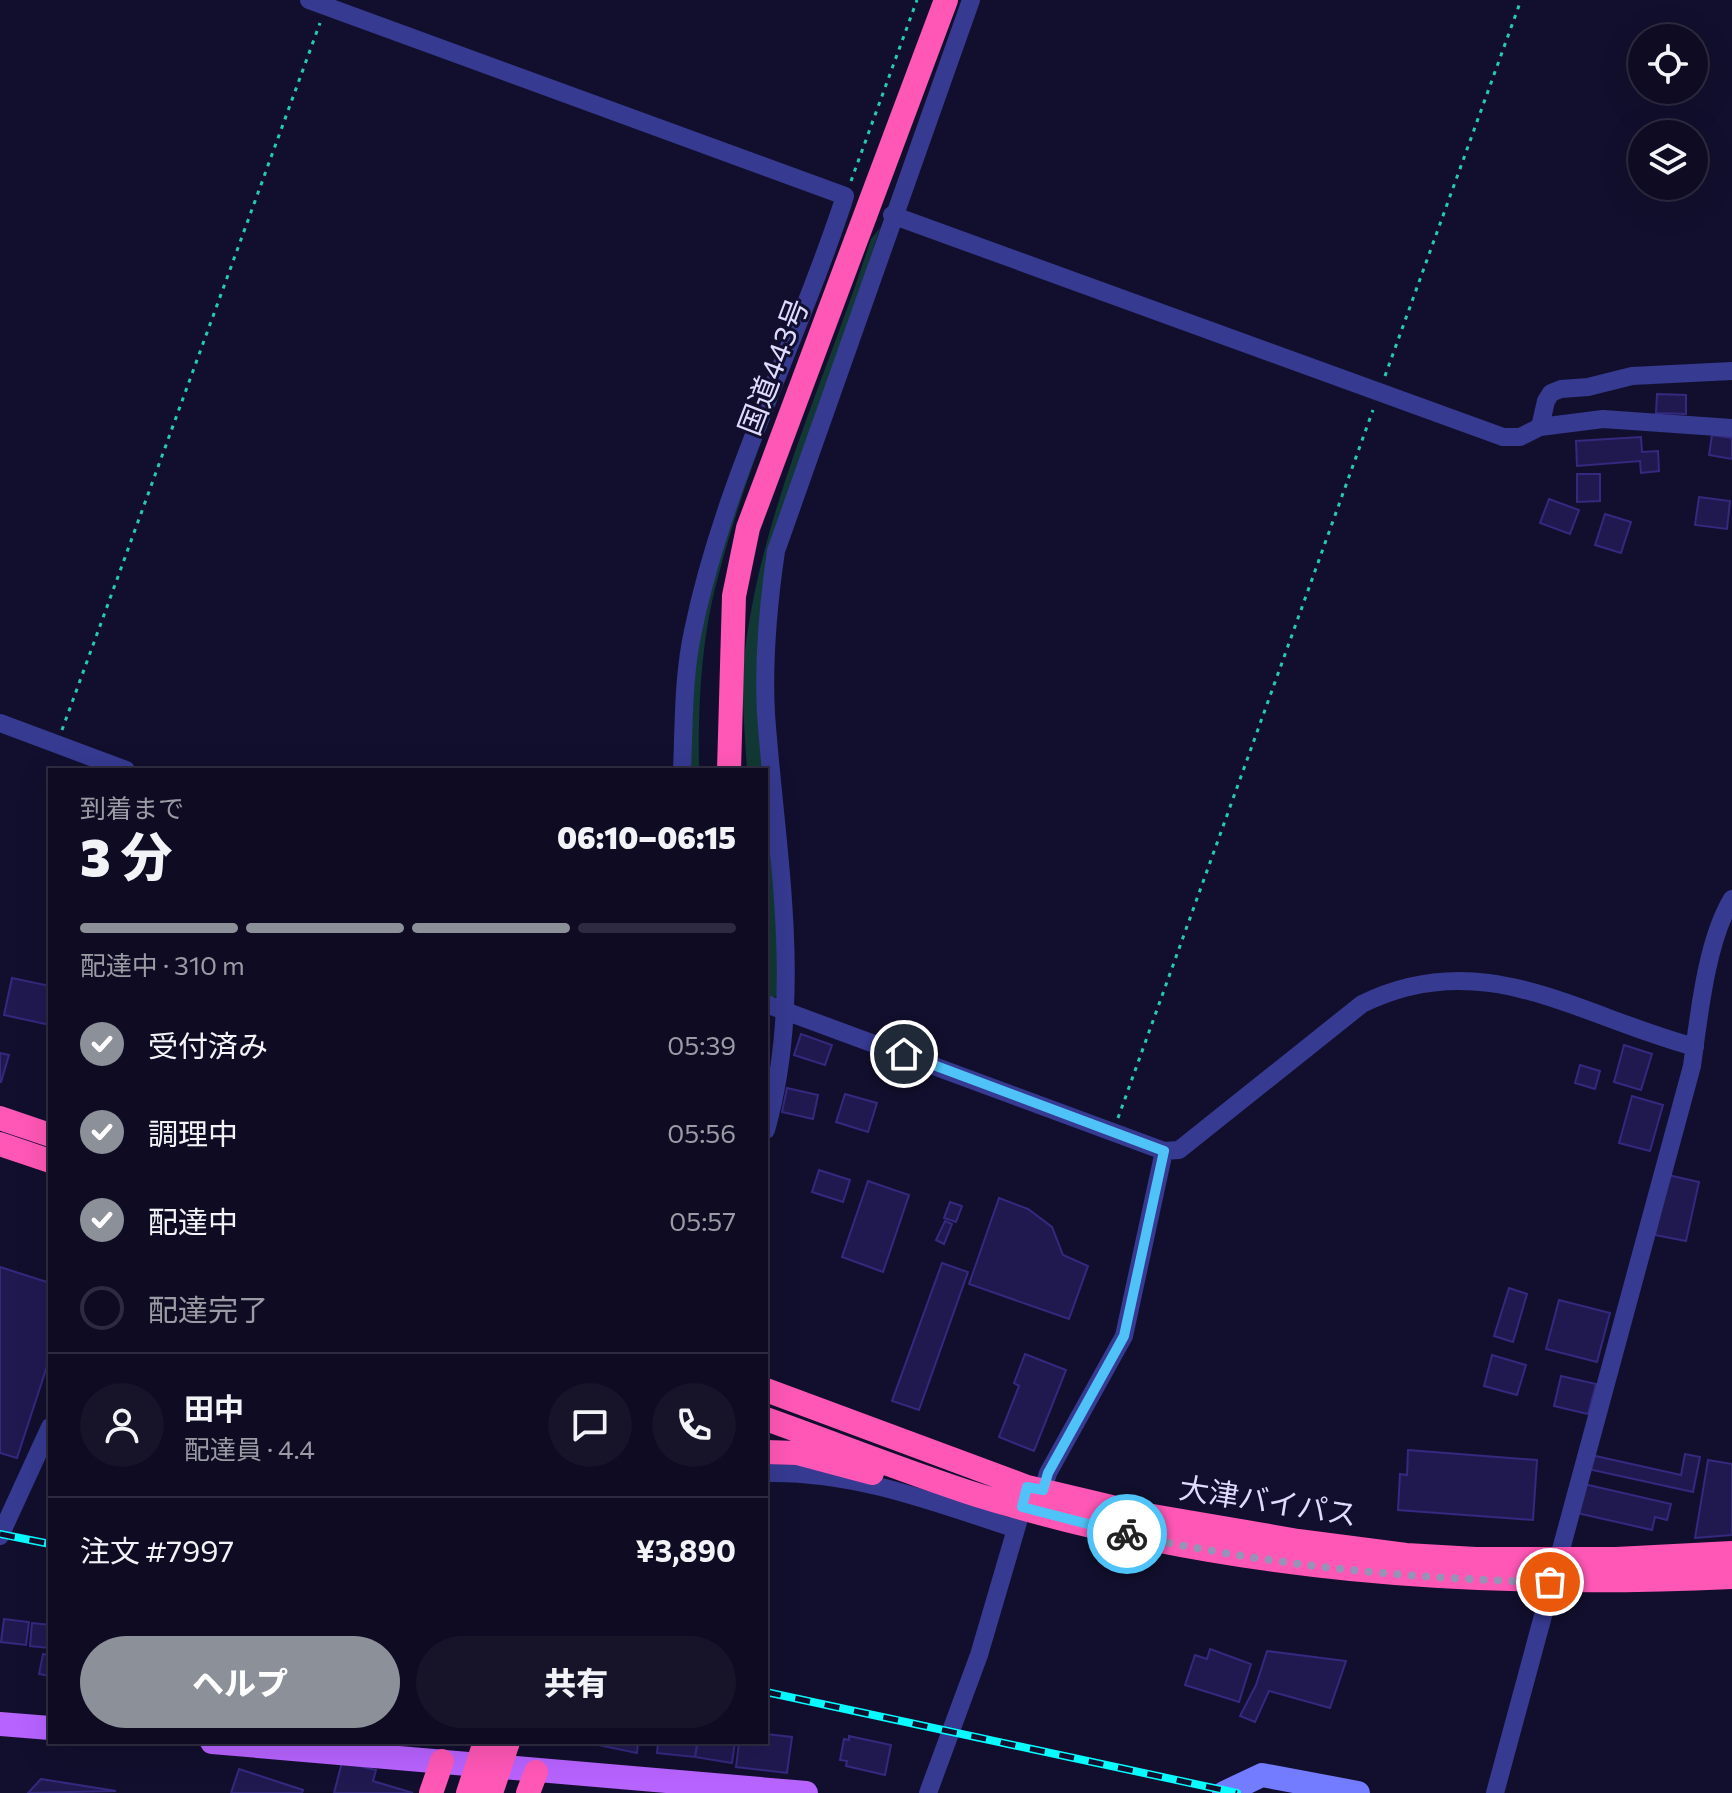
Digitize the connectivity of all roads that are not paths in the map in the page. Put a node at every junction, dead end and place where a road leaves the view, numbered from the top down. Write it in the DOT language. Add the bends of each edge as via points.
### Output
graph roads {
  1 [pos="946,0"];
  2 [pos="971,0"];
  3 [pos="317,3"];
  4 [pos="892,215"];
  5 [pos="1732,371"];
  6 [pos="1540,427"];
  7 [pos="1732,428"];
  8 [pos="0,723"];
  9 [pos="121,768"];
  10 [pos="682,768"];
  11 [pos="729,768"];
  12 [pos="1732,899"];
  13 [pos="768,1005"];
  14 [pos="785,1011"];
  15 [pos="1695,1047"];
  16 [pos="768,1117"];
  17 [pos="0,1118"];
  18 [pos="48,1134"];
  19 [pos="0,1144"];
  20 [pos="1164,1151"];
  21 [pos="48,1160"];
  22 [pos="768,1391"];
  23 [pos="768,1420"];
  24 [pos="48,1431"];
  25 [pos="768,1452"];
  26 [pos="768,1473"];
  27 [pos="976,1494"];
  28 [pos="1027,1503"];
  29 [pos="0,1536"];
  30 [pos="1732,1553"];
  31 [pos="1553,1570"];
  32 [pos="1732,1577"];
  33 [pos="0,1724"];
  34 [pos="48,1728"];
  35 [pos="236,1744"];
  36 [pos="485,1744"];
  37 [pos="507,1744"];
  38 [pos="442,1761"];
  39 [pos="532,1782"];
  40 [pos="481,1789"];
  41 [pos="431,1793"];
  42 [pos="806,1793"];
  43 [pos="928,1793"];
  44 [pos="1224,1793"];
  45 [pos="1358,1793"];
  46 [pos="1495,1793"];
  1 -- 11 [label="highway, 国道443号" via="748,528 734,596"];
  2 -- 4 [label="street"];
  3 -- 10 [label="street" via="845,196 735,485 693,631 683,700"];
  4 -- 6 [label="street" via="1503,437 1520,437"];
  4 -- 14 [label="street" via="787,512 767,607 766,714 785,897"];
  5 -- 6 [label="street" via="1632,376 1561,389 1546,401"];
  6 -- 7 [label="street" via="1603,419"];
  8 -- 9 [label="street"];
  12 -- 15 [label="street" via="1710,965"];
  13 -- 14 [label="street"];
  14 -- 16 [label="street"];
  14 -- 20 [label="street"];
  15 -- 20 [label="street" via="1507,985 1428,980 1362,1004 1188,1144"];
  15 -- 31 [label="street"];
  17 -- 18 [label="highway"];
  19 -- 21 [label="highway"];
  20 -- 28 [label="street" via="1124,1336"];
  22 -- 28 [label="highway, 大津バイパス"];
  23 -- 27 [label="highway, 大津バイパス"];
  24 -- 29 [label="street"];
  25 -- 27 [label="highway" via="797,1453 940,1494"];
  26 -- 28 [label="street" via="825,1474"];
  27 -- 28 [label="highway, 大津バイパス"];
  28 -- 31 [label="highway, 大津バイパス" via="1131,1535 1293,1564 1476,1581"];
  28 -- 43 [label="street"];
  30 -- 31 [label="highway, 大津バイパス"];
  31 -- 32 [label="highway, 大津バイパス"];
  31 -- 46 [label="street"];
  33 -- 34 [label="main road"];
  35 -- 38 [label="main road"];
  36 -- 40 [label="highway"];
  37 -- 40 [label="highway"];
  38 -- 39 [label="main road"];
  38 -- 41 [label="highway"];
  39 -- 42 [label="main road"];
  44 -- 45 [label="street" via="1262,1775"];
}
